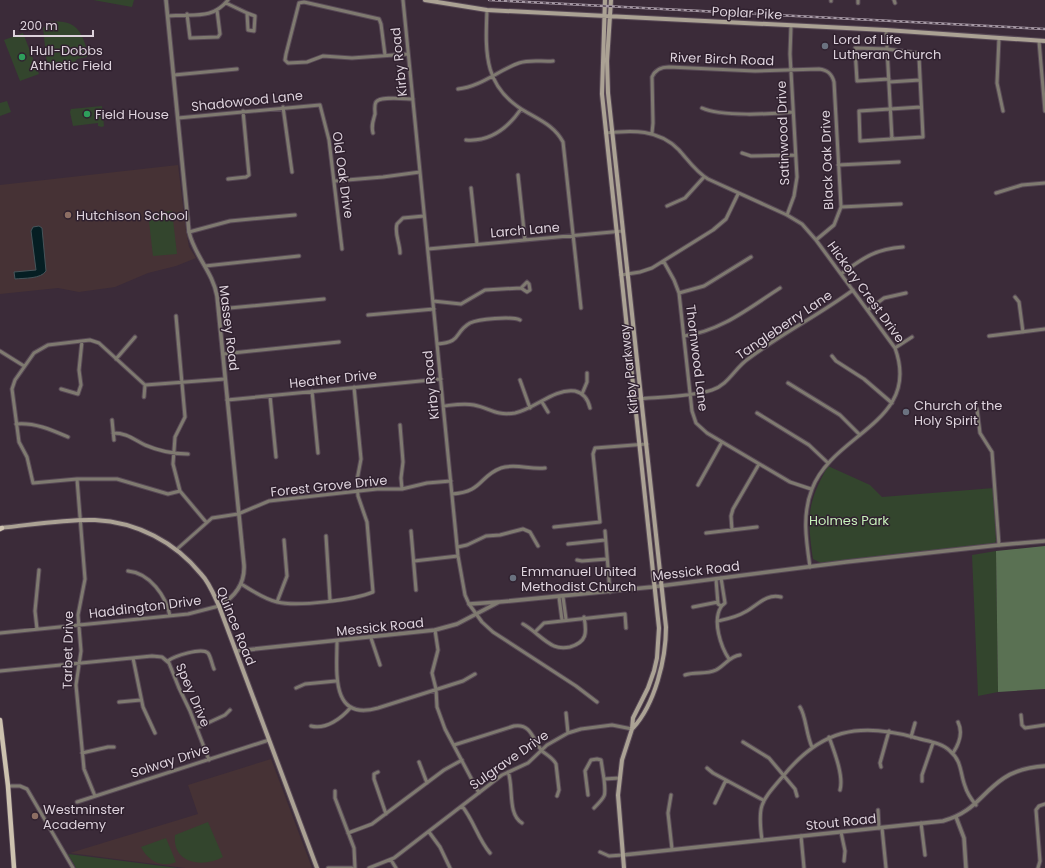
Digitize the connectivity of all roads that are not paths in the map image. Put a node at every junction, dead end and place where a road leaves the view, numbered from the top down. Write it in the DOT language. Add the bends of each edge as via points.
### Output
graph roads {
  1 [pos="166,0"];
  2 [pos="403,0"];
  3 [pos="425,0"];
  4 [pos="605,0"];
  5 [pos="611,0"];
  6 [pos="227,2"];
  7 [pos="217,10"];
  8 [pos="487,10"];
  9 [pos="247,13"];
  10 [pos="187,14"];
  11 [pos="168,16"];
  12 [pos="604,16"];
  13 [pos="610,17"];
  14 [pos="791,26"];
  15 [pos="886,30"];
  16 [pos="999,38"];
  17 [pos="1039,41"];
  18 [pos="1045,41"];
  19 [pos="887,49"];
  20 [pos="408,54"];
  21 [pos="384,56"];
  22 [pos="554,61"];
  23 [pos="237,69"];
  24 [pos="791,70"];
  25 [pos="828,72"];
  26 [pos="174,75"];
  27 [pos="493,76"];
  28 [pos="920,80"];
  29 [pos="889,81"];
  30 [pos="458,89"];
  31 [pos="413,99"];
  32 [pos="319,104"];
  33 [pos="283,107"];
  34 [pos="921,107"];
  35 [pos="702,108"];
  36 [pos="521,109"];
  37 [pos="890,109"];
  38 [pos="243,111"];
  39 [pos="1003,111"];
  40 [pos="1045,111"];
  41 [pos="793,112"];
  42 [pos="178,118"];
  43 [pos="613,132"];
  44 [pos="373,133"];
  45 [pos="606,133"];
  46 [pos="652,133"];
  47 [pos="892,139"];
  48 [pos="466,140"];
  49 [pos="742,153"];
  50 [pos="795,155"];
  51 [pos="899,162"];
  52 [pos="838,165"];
  53 [pos="292,172"];
  54 [pos="420,172"];
  55 [pos="518,175"];
  56 [pos="704,177"];
  57 [pos="228,179"];
  58 [pos="335,181"];
  59 [pos="1045,183"];
  60 [pos="471,188"];
  61 [pos="996,193"];
  62 [pos="738,194"];
  63 [pos="901,204"];
  64 [pos="668,206"];
  65 [pos="841,207"];
  66 [pos="788,214"];
  67 [pos="295,215"];
  68 [pos="424,216"];
  69 [pos="624,231"];
  70 [pos="189,232"];
  71 [pos="616,232"];
  72 [pos="573,235"];
  73 [pos="525,240"];
  74 [pos="816,240"];
  75 [pos="477,244"];
  76 [pos="903,247"];
  77 [pos="342,249"];
  78 [pos="428,249"];
  79 [pos="400,253"];
  80 [pos="299,256"];
  81 [pos="752,257"];
  82 [pos="664,262"];
  83 [pos="205,266"];
  84 [pos="621,274"];
  85 [pos="628,274"];
  86 [pos="841,274"];
  87 [pos="521,288"];
  88 [pos="780,288"];
  89 [pos="853,290"];
  90 [pos="679,293"];
  91 [pos="906,294"];
  92 [pos="1015,297"];
  93 [pos="324,299"];
  94 [pos="433,301"];
  95 [pos="582,308"];
  96 [pos="219,309"];
  97 [pos="434,309"];
  98 [pos="868,310"];
  99 [pos="368,315"];
  100 [pos="176,316"];
  101 [pos="520,320"];
  102 [pos="1045,329"];
  103 [pos="1023,332"];
  104 [pos="684,336"];
  105 [pos="989,336"];
  106 [pos="135,337"];
  107 [pos="912,337"];
  108 [pos="82,342"];
  109 [pos="339,342"];
  110 [pos="437,344"];
  111 [pos="895,348"];
  112 [pos="0,351"];
  113 [pos="223,354"];
  114 [pos="832,356"];
  115 [pos="116,359"];
  116 [pos="24,366"];
  117 [pos="587,373"];
  118 [pos="225,379"];
  119 [pos="441,379"];
  120 [pos="520,380"];
  121 [pos="182,383"];
  122 [pos="788,383"];
  123 [pos="145,386"];
  124 [pos="354,387"];
  125 [pos="61,389"];
  126 [pos="312,392"];
  127 [pos="690,393"];
  128 [pos="582,394"];
  129 [pos="270,396"];
  130 [pos="144,397"];
  131 [pos="636,399"];
  132 [pos="642,399"];
  133 [pos="227,400"];
  134 [pos="542,402"];
  135 [pos="892,404"];
  136 [pos="443,406"];
  137 [pos="530,408"];
  138 [pos="590,408"];
  139 [pos="977,409"];
  140 [pos="548,412"];
  141 [pos="757,413"];
  142 [pos="112,420"];
  143 [pos="16,424"];
  144 [pos="400,425"];
  145 [pos="113,433"];
  146 [pos="860,435"];
  147 [pos="68,437"];
  148 [pos="114,440"];
  149 [pos="722,442"];
  150 [pos="640,444"];
  151 [pos="647,444"];
  152 [pos="318,453"];
  153 [pos="174,454"];
  154 [pos="188,454"];
  155 [pos="276,457"];
  156 [pos="827,462"];
  157 [pos="759,464"];
  158 [pos="545,468"];
  159 [pos="77,479"];
  160 [pos="451,481"];
  161 [pos="698,485"];
  162 [pos="402,489"];
  163 [pos="811,489"];
  164 [pos="180,491"];
  165 [pos="357,491"];
  166 [pos="452,494"];
  167 [pos="238,514"];
  168 [pos="81,521"];
  169 [pos="206,522"];
  170 [pos="554,526"];
  171 [pos="757,527"];
  172 [pos="0,528"];
  173 [pos="732,530"];
  174 [pos="411,531"];
  175 [pos="605,531"];
  176 [pos="706,533"];
  177 [pos="326,536"];
  178 [pos="284,540"];
  179 [pos="605,540"];
  180 [pos="1045,541"];
  181 [pos="568,544"];
  182 [pos="999,545"];
  183 [pos="538,546"];
  184 [pos="458,547"];
  185 [pos="176,550"];
  186 [pos="458,556"];
  187 [pos="607,559"];
  188 [pos="577,560"];
  189 [pos="414,562"];
  190 [pos="810,567"];
  191 [pos="39,570"];
  192 [pos="128,571"];
  193 [pos="721,578"];
  194 [pos="716,579"];
  195 [pos="241,584"];
  196 [pos="662,586"];
  197 [pos="655,587"];
  198 [pos="416,590"];
  199 [pos="610,592"];
  200 [pos="561,597"];
  201 [pos="781,597"];
  202 [pos="330,600"];
  203 [pos="277,602"];
  204 [pos="499,602"];
  205 [pos="718,602"];
  206 [pos="469,604"];
  207 [pos="219,606"];
  208 [pos="721,606"];
  209 [pos="693,607"];
  210 [pos="476,614"];
  211 [pos="170,616"];
  212 [pos="584,617"];
  213 [pos="566,619"];
  214 [pos="562,620"];
  215 [pos="718,621"];
  216 [pos="523,624"];
  217 [pos="78,625"];
  218 [pos="626,628"];
  219 [pos="37,629"];
  220 [pos="434,630"];
  221 [pos="536,631"];
  222 [pos="0,633"];
  223 [pos="370,638"];
  224 [pos="337,641"];
  225 [pos="236,651"];
  226 [pos="740,656"];
  227 [pos="134,658"];
  228 [pos="729,659"];
  229 [pos="168,661"];
  230 [pos="79,664"];
  231 [pos="380,665"];
  232 [pos="214,669"];
  233 [pos="0,671"];
  234 [pos="474,674"];
  235 [pos="685,674"];
  236 [pos="336,681"];
  237 [pos="296,688"];
  238 [pos="436,689"];
  239 [pos="141,700"];
  240 [pos="119,702"];
  241 [pos="597,702"];
  242 [pos="351,707"];
  243 [pos="800,707"];
  244 [pos="230,710"];
  245 [pos="566,713"];
  246 [pos="1021,715"];
  247 [pos="0,720"];
  248 [pos="958,722"];
  249 [pos="915,724"];
  250 [pos="1045,725"];
  251 [pos="311,726"];
  252 [pos="197,728"];
  253 [pos="632,728"];
  254 [pos="889,731"];
  255 [pos="155,733"];
  256 [pos="568,733"];
  257 [pos="829,737"];
  258 [pos="911,737"];
  259 [pos="269,740"];
  260 [pos="743,742"];
  261 [pos="933,743"];
  262 [pos="454,745"];
  263 [pos="812,747"];
  264 [pos="1,748"];
  265 [pos="114,748"];
  266 [pos="542,750"];
  267 [pos="82,753"];
  268 [pos="953,753"];
  269 [pos="208,760"];
  270 [pos="462,760"];
  271 [pos="419,762"];
  272 [pos="1045,766"];
  273 [pos="881,767"];
  274 [pos="708,768"];
  275 [pos="378,772"];
  276 [pos="508,772"];
  277 [pos="783,775"];
  278 [pos="620,778"];
  279 [pos="604,779"];
  280 [pos="726,780"];
  281 [pos="922,781"];
  282 [pos="427,783"];
  283 [pos="8,786"];
  284 [pos="840,790"];
  285 [pos="335,791"];
  286 [pos="479,793"];
  287 [pos="588,795"];
  288 [pos="671,795"];
  289 [pos="95,796"];
  290 [pos="557,796"];
  291 [pos="797,796"];
  292 [pos="763,800"];
  293 [pos="77,802"];
  294 [pos="715,803"];
  295 [pos="1045,804"];
  296 [pos="976,805"];
  297 [pos="462,806"];
  298 [pos="594,808"];
  299 [pos="878,810"];
  300 [pos="386,814"];
  301 [pos="956,817"];
  302 [pos="522,823"];
  303 [pos="922,823"];
  304 [pos="881,828"];
  305 [pos="429,832"];
  306 [pos="841,832"];
  307 [pos="348,833"];
  308 [pos="801,836"];
  309 [pos="762,840"];
  310 [pos="672,849"];
  311 [pos="600,852"];
  312 [pos="490,853"];
  313 [pos="623,855"];
  314 [pos="925,855"];
  315 [pos="391,860"];
  316 [pos="844,861"];
  317 [pos="14,868"];
  318 [pos="73,868"];
  319 [pos="317,868"];
  320 [pos="328,868"];
  321 [pos="354,868"];
  322 [pos="370,868"];
  323 [pos="396,868"];
  324 [pos="450,868"];
  325 [pos="624,868"];
  326 [pos="804,868"];
  327 [pos="886,868"];
  328 [pos="966,868"];
  329 [pos="1038,868"];
  1 -- 11 [label="street, Massey Road"];
  2 -- 20 [label="street, Kirby Road"];
  3 -- 8 [label="main road, Poplar Pike"];
  4 -- 12 [label="main road, Kirby Parkway"];
  5 -- 13 [label="main road, Kirby Parkway"];
  6 -- 7 [label="street"];
  6 -- 9 [label="street"];
  7 -- 10 [label="street" via="209,15"];
  7 -- 10 [label="street" via="220,34 218,37 190,38"];
  8 -- 12 [label="main road, Poplar Pike"];
  8 -- 27 [label="street" via="486,48"];
  9 -- 9 [label="street" via="248,30 254,31 255,16"];
  10 -- 11 [label="street"];
  11 -- 26 [label="street, Massey Road"];
  12 -- 13 [label="main road, Poplar Pike"];
  12 -- 45 [label="main road, Kirby Parkway" via="601,80"];
  13 -- 14 [label="main road, Poplar Pike"];
  13 -- 43 [label="main road, Kirby Parkway" via="607,80"];
  14 -- 15 [label="main road, Poplar Pike"];
  14 -- 24 [label="street, Satinwood Drive"];
  15 -- 16 [label="main road, Poplar Pike"];
  15 -- 19 [label="street"];
  16 -- 17 [label="main road, Poplar Pike"];
  16 -- 39 [label="street" via="997,83"];
  17 -- 18 [label="main road, Poplar Pike"];
  17 -- 40 [label="street"];
  19 -- 28 [label="street" via="918,54"];
  19 -- 29 [label="street"];
  19 -- 29 [label="street" via="855,48 857,81"];
  20 -- 21 [label="street"];
  20 -- 31 [label="street, Kirby Road"];
  21 -- 21 [label="street" via="380,20 300,2 286,62 307,62 323,56"];
  22 -- 27 [label="street" via="524,62"];
  23 -- 26 [label="street"];
  24 -- 25 [label="street, River Birch Road" via="819,69"];
  24 -- 41 [label="street, Satinwood Drive"];
  24 -- 46 [label="street, River Birch Road" via="761,72 660,68 655,72 652,81"];
  25 -- 52 [label="street, Black Oak Drive" via="834,82"];
  26 -- 42 [label="street, Massey Road"];
  27 -- 30 [label="street" via="467,88"];
  27 -- 36 [label="street" via="503,94"];
  28 -- 29 [label="street"];
  28 -- 34 [label="street"];
  29 -- 37 [label="street"];
  31 -- 44 [label="street" via="378,100 375,104"];
  31 -- 54 [label="street, Kirby Road"];
  32 -- 33 [label="street, Shadowood Lane"];
  32 -- 58 [label="street, Old Oak Drive" via="324,114"];
  33 -- 38 [label="street, Shadowood Lane"];
  33 -- 53 [label="street"];
  34 -- 37 [label="street"];
  34 -- 47 [label="street" via="922,137"];
  35 -- 41 [label="street" via="750,114"];
  36 -- 48 [label="street" via="502,131 480,139"];
  36 -- 72 [label="street" via="550,126 563,142"];
  37 -- 47 [label="street"];
  37 -- 47 [label="street" via="859,111 860,140"];
  38 -- 42 [label="street, Shadowood Lane"];
  38 -- 57 [label="street" via="249,175"];
  41 -- 50 [label="street, Satinwood Drive"];
  42 -- 70 [label="street, Massey Road"];
  43 -- 45 [label="street, Hickory Crest Drive"];
  43 -- 46 [label="street, Hickory Crest Drive" via="634,130"];
  43 -- 69 [label="main road, Kirby Parkway"];
  45 -- 71 [label="main road, Kirby Parkway"];
  46 -- 56 [label="street, Hickory Crest Drive" via="674,145"];
  49 -- 50 [label="street" via="751,156"];
  50 -- 66 [label="street, Satinwood Drive" via="796,187"];
  51 -- 52 [label="street"];
  52 -- 65 [label="street, Black Oak Drive"];
  54 -- 58 [label="street"];
  54 -- 68 [label="street, Kirby Road"];
  55 -- 73 [label="street"];
  56 -- 62 [label="street, Hickory Crest Drive"];
  56 -- 64 [label="street" via="685,198"];
  58 -- 77 [label="street, Old Oak Drive"];
  59 -- 61 [label="street" via="1022,185"];
  60 -- 75 [label="street"];
  62 -- 66 [label="street, Hickory Crest Drive"];
  62 -- 82 [label="street" via="730,213 721,224"];
  63 -- 65 [label="street"];
  65 -- 74 [label="street, Black Oak Drive" via="834,225"];
  66 -- 74 [label="street, Hickory Crest Drive" via="802,224"];
  67 -- 70 [label="street" via="230,221"];
  68 -- 78 [label="street, Kirby Road"];
  68 -- 79 [label="street" via="403,218 397,224"];
  69 -- 71 [label="street, Larch Lane"];
  69 -- 85 [label="main road, Kirby Parkway"];
  70 -- 83 [label="street, Massey Road"];
  71 -- 72 [label="street, Larch Lane"];
  71 -- 84 [label="main road, Kirby Parkway"];
  72 -- 73 [label="street, Larch Lane"];
  72 -- 95 [label="street"];
  73 -- 75 [label="street, Larch Lane"];
  74 -- 86 [label="street, Hickory Crest Drive"];
  75 -- 78 [label="street, Larch Lane"];
  76 -- 86 [label="street" via="875,252"];
  78 -- 94 [label="street, Kirby Road"];
  80 -- 83 [label="street"];
  81 -- 90 [label="street" via="704,286"];
  82 -- 85 [label="street" via="648,270"];
  82 -- 90 [label="street, Thornwood Lane"];
  83 -- 96 [label="street, Massey Road" via="214,285"];
  84 -- 85 [label="street"];
  84 -- 131 [label="main road, Kirby Parkway"];
  85 -- 132 [label="main road, Kirby Parkway"];
  86 -- 89 [label="street, Hickory Crest Drive"];
  87 -- 94 [label="street" via="485,290 461,304"];
  88 -- 104 [label="street" via="716,328 702,334"];
  89 -- 98 [label="street, Hickory Crest Drive"];
  89 -- 127 [label="street, Tangleberry Lane" via="746,360 720,386 708,391"];
  90 -- 104 [label="street, Thornwood Lane"];
  91 -- 98 [label="street" via="884,298"];
  92 -- 103 [label="street" via="1019,302"];
  93 -- 96 [label="street"];
  94 -- 97 [label="street, Kirby Road"];
  96 -- 113 [label="street, Massey Road"];
  97 -- 99 [label="street"];
  97 -- 110 [label="street, Kirby Road"];
  98 -- 111 [label="street, Hickory Crest Drive"];
  100 -- 121 [label="street"];
  101 -- 110 [label="street" via="511,318 474,322 452,342"];
  102 -- 103 [label="street"];
  103 -- 105 [label="street"];
  104 -- 127 [label="street, Thornwood Lane"];
  106 -- 115 [label="street"];
  107 -- 111 [label="street"];
  108 -- 115 [label="street" via="90,340 99,343"];
  108 -- 116 [label="street" via="48,345 34,353"];
  108 -- 125 [label="street" via="79,370 81,385 78,394"];
  109 -- 113 [label="street"];
  110 -- 119 [label="street, Kirby Road"];
  111 -- 135 [label="street, Hickory Crest Drive" via="900,364 900,377 898,391"];
  112 -- 116 [label="street"];
  113 -- 118 [label="street, Massey Road"];
  114 -- 135 [label="street" via="836,362 864,379"];
  115 -- 123 [label="street"];
  116 -- 143 [label="street" via="12,389"];
  117 -- 128 [label="street" via="588,382"];
  118 -- 121 [label="street"];
  118 -- 133 [label="street, Massey Road"];
  119 -- 124 [label="street, Heather Drive"];
  119 -- 136 [label="street, Kirby Road"];
  120 -- 137 [label="street"];
  121 -- 123 [label="street"];
  121 -- 153 [label="street" via="185,417 175,437"];
  122 -- 146 [label="street" via="840,414"];
  123 -- 130 [label="street"];
  124 -- 126 [label="street, Heather Drive"];
  124 -- 165 [label="street" via="361,459"];
  126 -- 129 [label="street, Heather Drive"];
  126 -- 152 [label="street"];
  127 -- 132 [label="street, Tangleberry Lane"];
  127 -- 149 [label="street, Thornwood Lane" via="692,414 696,423"];
  128 -- 134 [label="street" via="574,391 563,392"];
  128 -- 138 [label="street" via="588,400"];
  129 -- 133 [label="street, Heather Drive"];
  129 -- 155 [label="street"];
  131 -- 132 [label="street, Tangleberry Lane"];
  131 -- 150 [label="main road, Kirby Parkway"];
  132 -- 151 [label="main road, Kirby Parkway"];
  133 -- 167 [label="street, Massey Road"];
  134 -- 137 [label="street"];
  134 -- 140 [label="street"];
  135 -- 146 [label="street, Hickory Crest Drive" via="880,419"];
  136 -- 137 [label="street" via="473,405 504,414"];
  136 -- 160 [label="street, Kirby Road"];
  139 -- 182 [label="street" via="980,433 992,452"];
  141 -- 156 [label="street" via="809,445"];
  142 -- 145 [label="street"];
  143 -- 147 [label="street" via="23,423 48,429"];
  143 -- 159 [label="street" via="19,442 27,457 33,484"];
  144 -- 162 [label="street"];
  145 -- 148 [label="street"];
  145 -- 153 [label="street" via="123,433 145,445"];
  146 -- 156 [label="street, Hickory Crest Drive"];
  149 -- 157 [label="street, Thornwood Lane"];
  149 -- 161 [label="street"];
  150 -- 151 [label="street"];
  150 -- 170 [label="street" via="594,449 600,522"];
  150 -- 197 [label="main road, Kirby Parkway"];
  151 -- 196 [label="main road, Kirby Parkway"];
  153 -- 154 [label="street"];
  153 -- 164 [label="street" via="174,476"];
  156 -- 163 [label="street, Hickory Crest Drive"];
  157 -- 163 [label="street, Thornwood Lane" via="790,482"];
  157 -- 173 [label="street" via="733,509"];
  158 -- 166 [label="street" via="503,467 474,489"];
  159 -- 164 [label="street" via="117,480 168,494"];
  159 -- 168 [label="street, Tarbet Drive"];
  160 -- 162 [label="street, Forest Grove Drive"];
  160 -- 166 [label="street, Kirby Road"];
  162 -- 165 [label="street, Forest Grove Drive"];
  163 -- 190 [label="street, Hickory Crest Drive" via="805,523"];
  164 -- 169 [label="street"];
  165 -- 167 [label="street, Forest Grove Drive" via="269,501"];
  165 -- 202 [label="street" via="367,522 373,592"];
  166 -- 184 [label="street, Kirby Road"];
  167 -- 169 [label="street, Forest Grove Drive" via="212,518"];
  167 -- 195 [label="street, Massey Road" via="244,568"];
  168 -- 172 [label="main road, Quince Road"];
  168 -- 185 [label="main road, Quince Road" via="109,522 136,528 159,538"];
  168 -- 217 [label="street, Tarbet Drive" via="86,579"];
  169 -- 185 [label="street, Forest Grove Drive"];
  171 -- 173 [label="street"];
  173 -- 176 [label="street"];
  174 -- 189 [label="street"];
  175 -- 179 [label="street"];
  177 -- 202 [label="street"];
  178 -- 203 [label="street" via="287,576"];
  179 -- 181 [label="street"];
  179 -- 187 [label="street"];
  180 -- 182 [label="street, Messick Road"];
  182 -- 190 [label="street, Messick Road"];
  183 -- 184 [label="street" via="530,532 523,529 489,535"];
  184 -- 186 [label="street, Kirby Road"];
  185 -- 207 [label="main road, Quince Road" via="202,574"];
  186 -- 189 [label="street"];
  186 -- 206 [label="street, Kirby Road"];
  187 -- 188 [label="street"];
  187 -- 199 [label="street"];
  189 -- 198 [label="street"];
  190 -- 193 [label="street, Messick Road"];
  191 -- 219 [label="street" via="35,611"];
  192 -- 211 [label="street" via="139,574 160,592 166,601"];
  193 -- 194 [label="street, Messick Road"];
  193 -- 208 [label="street" via="725,601"];
  194 -- 196 [label="street, Messick Road"];
  194 -- 205 [label="street"];
  195 -- 203 [label="street"];
  195 -- 207 [label="street" via="233,596"];
  196 -- 197 [label="street, Messick Road"];
  196 -- 253 [label="main road, Kirby Parkway" via="666,627 664,655 650,699 640,721"];
  197 -- 199 [label="street, Messick Road"];
  197 -- 253 [label="main road, Kirby Parkway" via="659,628 657,658 648,688 633,718"];
  199 -- 200 [label="street, Messick Road"];
  200 -- 204 [label="street, Messick Road"];
  200 -- 213 [label="street"];
  200 -- 214 [label="street"];
  201 -- 215 [label="street" via="764,599 746,612"];
  202 -- 203 [label="street" via="294,604"];
  204 -- 206 [label="street"];
  204 -- 210 [label="street, Messick Road"];
  205 -- 208 [label="street"];
  205 -- 209 [label="street"];
  206 -- 210 [label="street, Kirby Road"];
  207 -- 211 [label="street, Haddington Drive"];
  207 -- 225 [label="main road, Quince Road"];
  208 -- 215 [label="street"];
  210 -- 220 [label="street, Messick Road" via="457,624"];
  210 -- 241 [label="street, Kirby Road" via="489,629"];
  211 -- 217 [label="street, Haddington Drive"];
  212 -- 213 [label="street"];
  212 -- 218 [label="street" via="625,614"];
  212 -- 221 [label="street" via="585,637 578,644 567,648 558,648"];
  213 -- 214 [label="street"];
  214 -- 221 [label="street" via="544,623"];
  215 -- 228 [label="street" via="719,639"];
  216 -- 221 [label="street"];
  217 -- 219 [label="street, Haddington Drive"];
  217 -- 230 [label="street, Tarbet Drive" via="81,649"];
  219 -- 222 [label="street, Haddington Drive"];
  220 -- 223 [label="street, Messick Road"];
  220 -- 238 [label="street" via="438,650 432,673"];
  223 -- 224 [label="street, Messick Road"];
  223 -- 231 [label="street"];
  224 -- 225 [label="street, Messick Road"];
  224 -- 236 [label="street"];
  225 -- 259 [label="main road, Quince Road"];
  226 -- 228 [label="street"];
  227 -- 229 [label="street" via="156,656"];
  227 -- 230 [label="street"];
  227 -- 239 [label="street"];
  228 -- 235 [label="street" via="715,670"];
  229 -- 232 [label="street" via="178,654 205,652 209,654"];
  229 -- 252 [label="street, Spey Drive"];
  230 -- 233 [label="street"];
  230 -- 267 [label="street, Tarbet Drive" via="76,685"];
  234 -- 238 [label="street" via="466,680"];
  236 -- 237 [label="street" via="303,684"];
  236 -- 242 [label="street" via="340,695"];
  238 -- 242 [label="street" via="370,710"];
  238 -- 262 [label="street" via="443,726"];
  239 -- 240 [label="street"];
  239 -- 255 [label="street"];
  242 -- 251 [label="street" via="337,720 318,727"];
  243 -- 263 [label="street"];
  244 -- 252 [label="street"];
  245 -- 256 [label="street"];
  246 -- 250 [label="street" via="1025,728"];
  247 -- 264 [label="main road"];
  248 -- 268 [label="street" via="961,732"];
  249 -- 258 [label="street"];
  252 -- 269 [label="street, Spey Drive"];
  253 -- 256 [label="street, Sulgrave Drive" via="610,725"];
  253 -- 278 [label="main road, Kirby Parkway" via="622,760"];
  254 -- 257 [label="street" via="861,729"];
  254 -- 258 [label="street"];
  254 -- 273 [label="street"];
  256 -- 266 [label="street, Sulgrave Drive"];
  257 -- 263 [label="street"];
  257 -- 284 [label="street" via="837,762"];
  258 -- 261 [label="street"];
  259 -- 269 [label="street, Solway Drive"];
  259 -- 319 [label="main road, Quince Road"];
  260 -- 277 [label="street" via="764,754"];
  261 -- 268 [label="street" via="944,746"];
  261 -- 281 [label="street"];
  262 -- 266 [label="street" via="520,725 529,730"];
  262 -- 270 [label="street"];
  263 -- 277 [label="street"];
  264 -- 283 [label="main road"];
  265 -- 267 [label="street"];
  266 -- 276 [label="street, Sulgrave Drive" via="528,763"];
  266 -- 290 [label="street" via="556,764 559,790"];
  267 -- 289 [label="street, Tarbet Drive" via="84,771"];
  268 -- 296 [label="street" via="960,765 967,791"];
  269 -- 289 [label="street, Solway Drive"];
  270 -- 282 [label="street"];
  270 -- 286 [label="street"];
  271 -- 282 [label="street"];
  272 -- 296 [label="street, Stout Road" via="1008,775"];
  274 -- 280 [label="street"];
  275 -- 300 [label="street" via="373,778"];
  276 -- 286 [label="street, Sulgrave Drive"];
  276 -- 302 [label="street" via="512,784 514,813"];
  277 -- 291 [label="street" via="795,789"];
  277 -- 292 [label="street"];
  278 -- 279 [label="street"];
  278 -- 313 [label="main road, Kirby Parkway" via="619,818"];
  279 -- 287 [label="street" via="601,760 591,760 586,771"];
  279 -- 298 [label="street" via="607,792"];
  280 -- 292 [label="street"];
  280 -- 294 [label="street"];
  282 -- 300 [label="street"];
  283 -- 317 [label="main road"];
  283 -- 318 [label="street" via="27,789"];
  285 -- 307 [label="street" via="335,798"];
  286 -- 297 [label="street, Sulgrave Drive"];
  288 -- 310 [label="street" via="668,813"];
  289 -- 293 [label="street, Solway Drive"];
  292 -- 309 [label="street" via="759,815"];
  295 -- 329 [label="street" via="1037,808 1036,812 1040,861"];
  296 -- 301 [label="street, Stout Road"];
  297 -- 305 [label="street, Sulgrave Drive"];
  297 -- 312 [label="street"];
  299 -- 304 [label="street"];
  300 -- 307 [label="street" via="368,826"];
  301 -- 303 [label="street, Stout Road"];
  301 -- 328 [label="street" via="964,838"];
  303 -- 304 [label="street, Stout Road"];
  303 -- 314 [label="street"];
  304 -- 306 [label="street, Stout Road"];
  304 -- 327 [label="street"];
  305 -- 315 [label="street, Sulgrave Drive"];
  305 -- 324 [label="street"];
  306 -- 308 [label="street, Stout Road"];
  306 -- 316 [label="street" via="845,851"];
  307 -- 321 [label="street" via="354,850"];
  308 -- 309 [label="street, Stout Road"];
  308 -- 326 [label="street"];
  309 -- 310 [label="street, Stout Road"];
  310 -- 313 [label="street, Stout Road"];
  311 -- 313 [label="street" via="609,856"];
  313 -- 325 [label="main road, Kirby Parkway"];
  315 -- 322 [label="street, Sulgrave Drive"];
  315 -- 323 [label="street"];
  320 -- 321 [label="street"];
}
